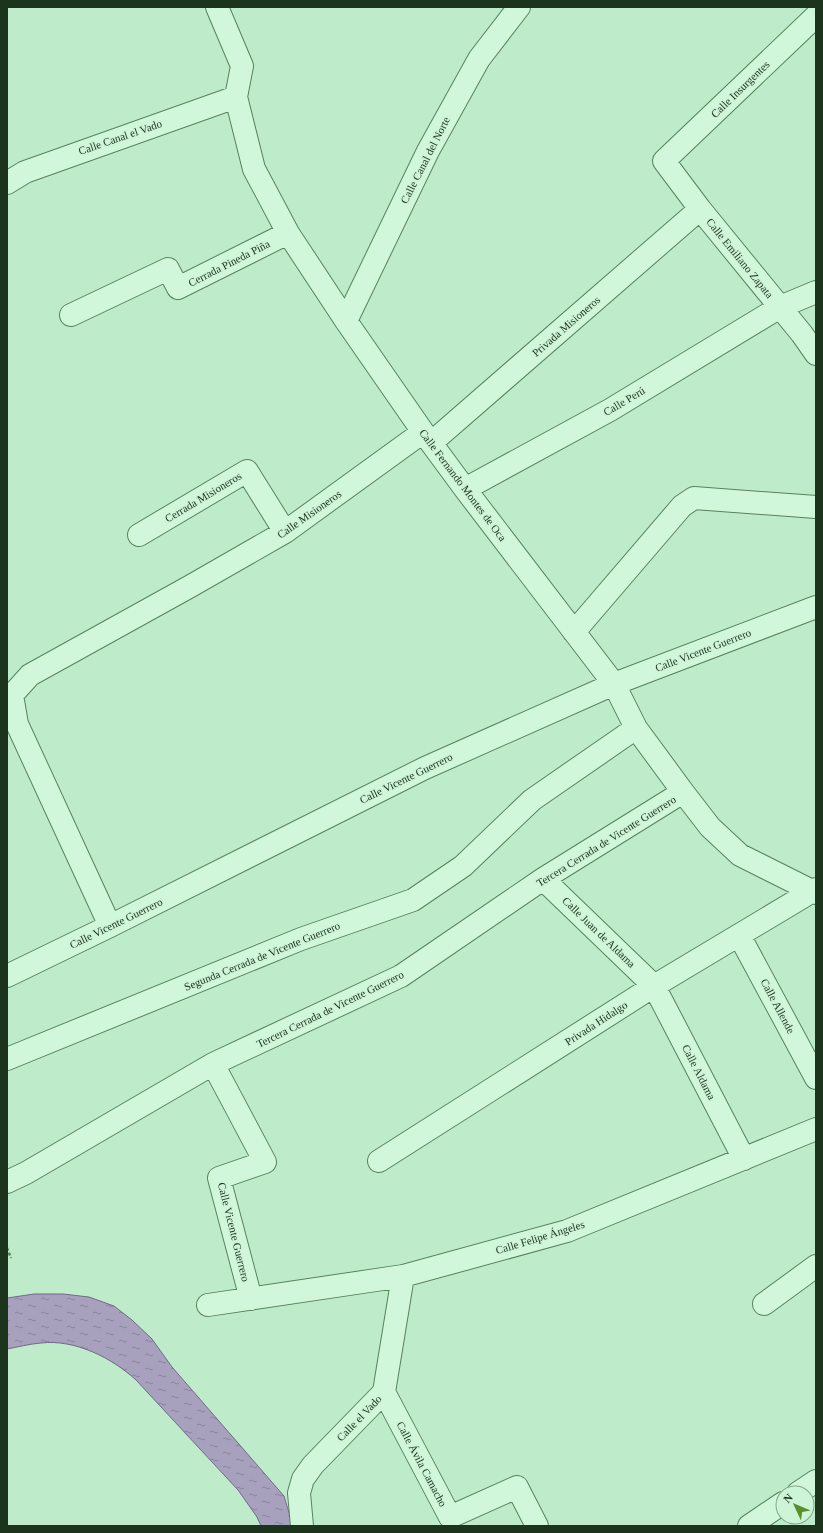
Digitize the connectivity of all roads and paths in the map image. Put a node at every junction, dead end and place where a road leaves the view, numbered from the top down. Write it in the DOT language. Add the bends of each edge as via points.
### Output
graph roads {
  1 [pos="217,7"];
  2 [pos="519,7"];
  3 [pos="816,16"];
  4 [pos="236,97"];
  5 [pos="664,161"];
  6 [pos="7,183"];
  7 [pos="700,209"];
  8 [pos="288,233"];
  9 [pos="816,292"];
  10 [pos="780,307"];
  11 [pos="72,315"];
  12 [pos="346,321"];
  13 [pos="816,354"];
  14 [pos="427,437"];
  15 [pos="465,489"];
  16 [pos="816,508"];
  17 [pos="285,532"];
  18 [pos="139,535"];
  19 [pos="816,607"];
  20 [pos="574,632"];
  21 [pos="614,684"];
  22 [pos="636,728"];
  23 [pos="682,792"];
  24 [pos="544,879"];
  25 [pos="815,891"];
  26 [pos="110,926"];
  27 [pos="739,935"];
  28 [pos="7,976"];
  29 [pos="654,986"];
  30 [pos="7,1059"];
  31 [pos="213,1064"];
  32 [pos="816,1078"];
  33 [pos="816,1129"];
  34 [pos="744,1159"];
  35 [pos="379,1161"];
  36 [pos="7,1182"];
  37 [pos="7,1248"];
  38 [pos="11,1258"];
  39 [pos="816,1266"];
  40 [pos="403,1276"];
  41 [pos="240,1301"];
  42 [pos="764,1304"];
  43 [pos="208,1305"];
  44 [pos="384,1392"];
  45 [pos="775,1508"];
  46 [pos="302,1526"];
  47 [pos="537,1526"];
  48 [pos="749,1526"];
  1 -- 4 [label="street, Calle Fernando Montes de Oca" via="242,66"];
  2 -- 12 [label="street, Calle Canal del Norte" via="478,59 428,152"];
  3 -- 5 [label="street, Calle Insurgentes"];
  4 -- 6 [label="street, Calle Canal el Vado" via="25,172"];
  4 -- 8 [label="street, Calle Fernando Montes de Oca" via="254,169"];
  5 -- 7 [label="street, Calle Emiliano Zapata"];
  7 -- 10 [label="street, Calle Emiliano Zapata"];
  7 -- 14 [label="street, Privada Misioneros"];
  8 -- 11 [label="street, Cerrada Pineda Piña" via="178,288 168,269"];
  8 -- 12 [label="street, Calle Fernando Montes de Oca"];
  9 -- 10 [label="street, Calle Perú"];
  10 -- 13 [label="street, Calle Emiliano Zapata"];
  10 -- 15 [label="street, Calle Perú" via="610,410"];
  12 -- 14 [label="street, Calle Fernando Montes de Oca"];
  14 -- 15 [label="street, Calle Fernando Montes de Oca"];
  14 -- 17 [label="street, Calle Misioneros"];
  15 -- 20 [label="street, Calle Fernando Montes de Oca"];
  16 -- 20 [label="street" via="694,498 682,506"];
  17 -- 18 [label="street, Cerrada Misioneros" via="247,471"];
  17 -- 26 [label="street, Calle Misioneros" via="30,675 12,696 17,724"];
  19 -- 21 [label="street, Calle Vicente Guerrero"];
  20 -- 21 [label="street, Calle Fernando Montes de Oca"];
  21 -- 22 [label="street, Calle Fernando Montes de Oca"];
  21 -- 26 [label="street, Calle Vicente Guerrero" via="425,768"];
  22 -- 23 [label="street, Calle Fernando Montes de Oca"];
  22 -- 30 [label="street, Segunda Cerrada de Vicente Guerrero" via="532,800 463,866 413,900 300,938"];
  23 -- 24 [label="street, Tercera Cerrada de Vicente Guerrero"];
  23 -- 25 [label="street, Calle Fernando Montes de Oca" via="710,827 740,855"];
  24 -- 29 [label="street, Calle Juan de Aldama"];
  24 -- 31 [label="street, Tercera Cerrada de Vicente Guerrero" via="401,976"];
  25 -- 27 [label="street, Privada Hidalgo"];
  26 -- 28 [label="street, Calle Vicente Guerrero"];
  27 -- 29 [label="street, Privada Hidalgo"];
  27 -- 32 [label="street, Calle Allende"];
  29 -- 34 [label="street, Calle Aldama"];
  29 -- 35 [label="street, Privada Hidalgo"];
  31 -- 36 [label="street, Tercera Cerrada de Vicente Guerrero"];
  31 -- 41 [label="street, Calle Vicente Guerrero" via="266,1162 219,1178"];
  33 -- 34 [label="street, Calle Felipe Ángeles"];
  34 -- 40 [label="street, Calle Felipe Ángeles" via="567,1231"];
  37 -- 38 [label="path"];
  39 -- 42 [label="street"];
  40 -- 41 [label="street, Calle Felipe Ángeles"];
  40 -- 44 [label="street, Calle el Vado"];
  41 -- 43 [label="street, Calle Felipe Ángeles"];
  44 -- 46 [label="street, Calle el Vado" via="313,1465 303,1479 299,1493"];
  44 -- 47 [label="street, Calle Ávila Camacho" via="450,1517 517,1487"];
  45 -- 48 [label="street"];
}
